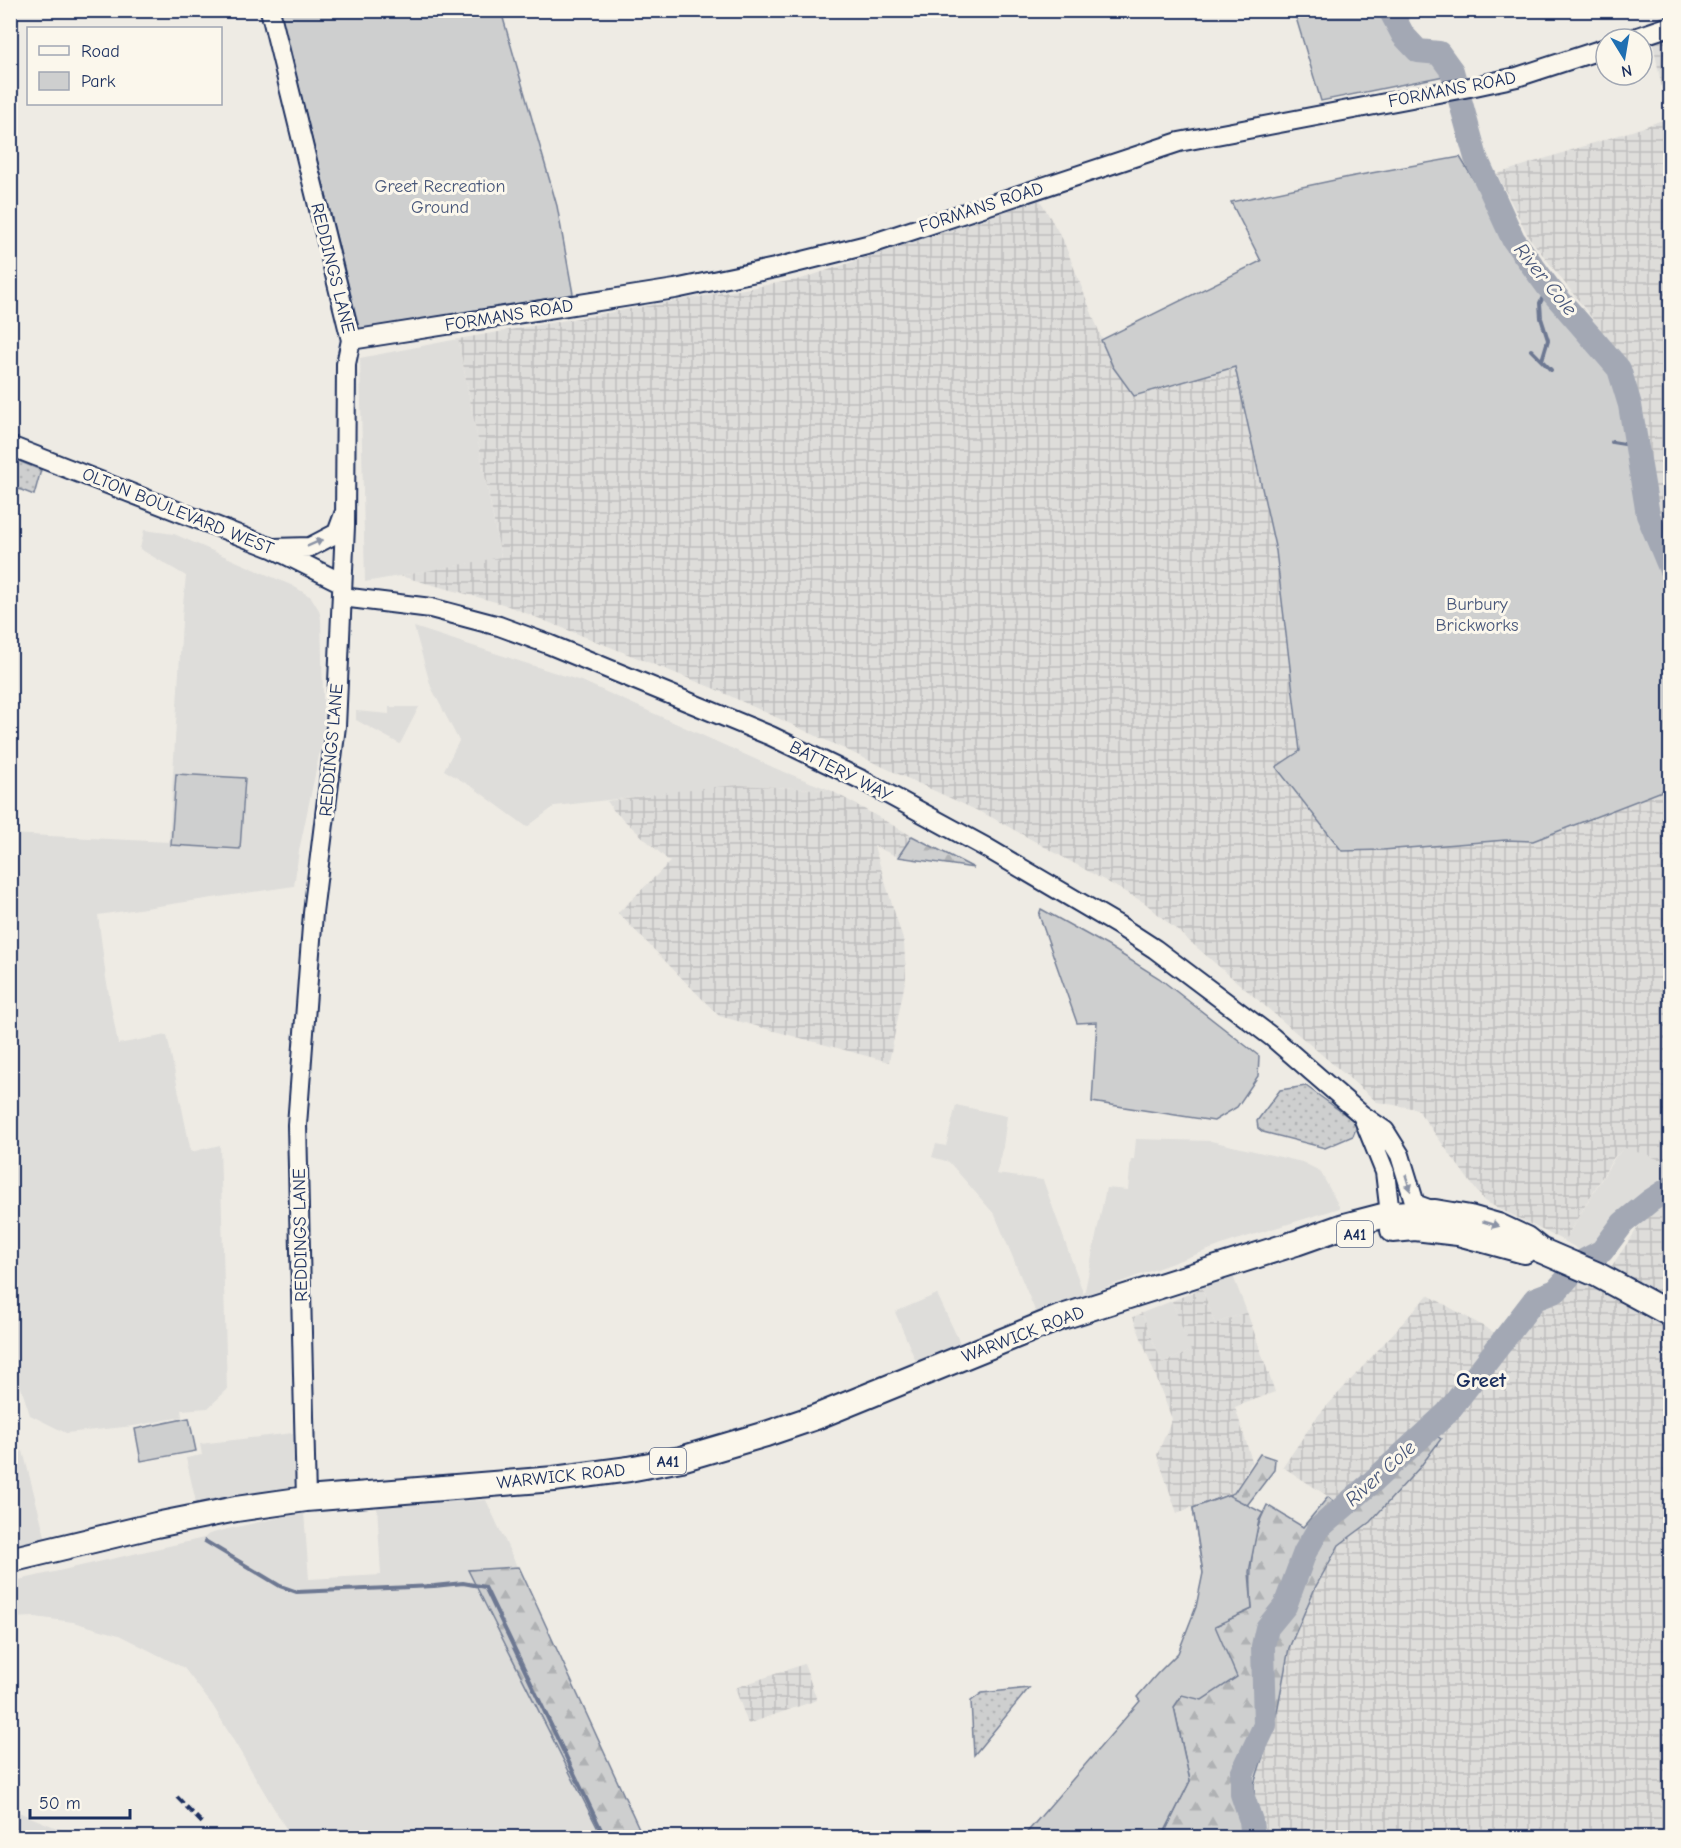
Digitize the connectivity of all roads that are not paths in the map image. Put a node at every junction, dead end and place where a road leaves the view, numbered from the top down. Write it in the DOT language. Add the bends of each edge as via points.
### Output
graph roads {
  1 [pos="270,10"];
  2 [pos="1671,26"];
  3 [pos="1654,32"];
  4 [pos="1594,52"];
  5 [pos="351,340"];
  6 [pos="10,446"];
  7 [pos="344,513"];
  8 [pos="272,548"];
  9 [pos="342,590"];
  10 [pos="1362,1115"];
  11 [pos="1435,1212"];
  12 [pos="1390,1214"];
  13 [pos="1415,1228"];
  14 [pos="1296,1243"];
  15 [pos="1549,1254"];
  16 [pos="1671,1314"];
  17 [pos="306,1499"];
  18 [pos="10,1560"];
  1 -- 5 [label="street, REDDINGS LANE"];
  2 -- 3 [label="street"];
  4 -- 5 [label="street, FORMANS ROAD" via="1475,86 1179,142 872,244 775,268 663,291"];
  5 -- 7 [label="street, REDDINGS LANE" via="346,364"];
  6 -- 8 [label="street, OLTON BOULEVARD WEST"];
  8 -- 7 [label="street, one-way" via="310,547 337,532"];
  7 -- 9 [label="street, REDDINGS LANE"];
  8 -- 9 [label="street, OLTON BOULEVARD WEST"];
  9 -- 10 [label="street, BATTERY WAY" via="499,626 682,698 862,780 987,848 1155,949 1272,1037"];
  9 -- 17 [label="street, REDDINGS LANE" via="336,726 313,913 297,1125"];
  10 -- 11 [label="street, BATTERY WAY, one-way" via="1385,1131 1400,1155 1415,1204"];
  10 -- 12 [label="street" via="1385,1172"];
  11 -- 12 [label="highway, WARWICK ROAD / A41"];
  11 -- 15 [label="highway, WARWICK ROAD / A41, one-way" via="1498,1226"];
  12 -- 13 [label="street" via="1396,1222"];
  12 -- 14 [label="highway, WARWICK ROAD / A41"];
  13 -- 14 [label="highway, WARWICK ROAD / A41"];
  13 -- 15 [label="highway, WARWICK ROAD / A41" via="1458,1233 1521,1251"];
  14 -- 17 [label="highway, WARWICK ROAD / A41" via="1059,1318 816,1417 681,1459 554,1479"];
  15 -- 16 [label="highway, WARWICK ROAD / A41"];
  17 -- 18 [label="highway, WARWICK ROAD / A41" via="156,1525"];
}
